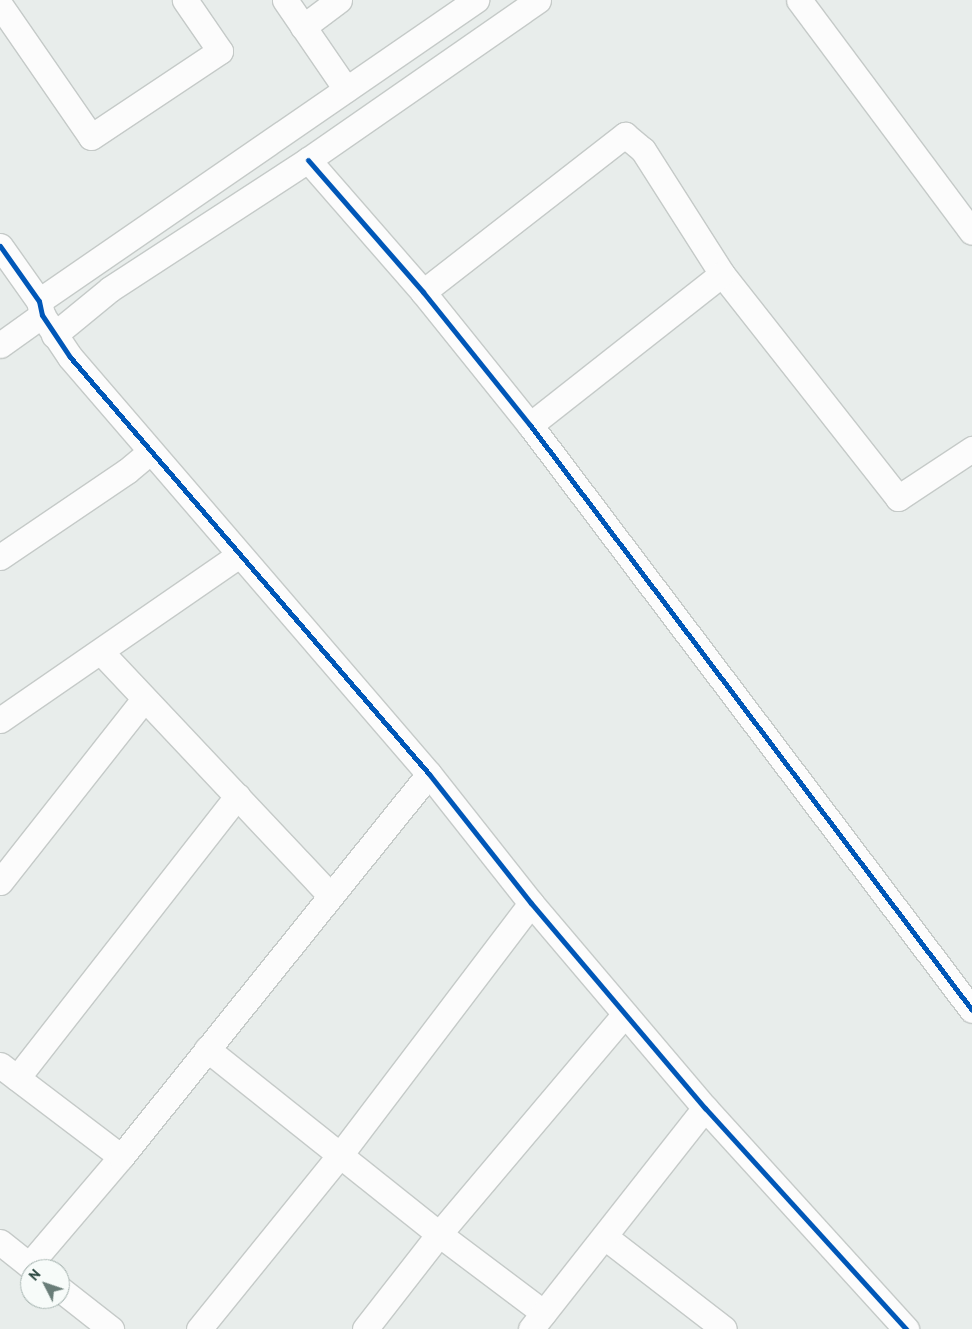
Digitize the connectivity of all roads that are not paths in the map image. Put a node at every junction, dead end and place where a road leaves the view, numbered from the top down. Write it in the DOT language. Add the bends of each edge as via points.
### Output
graph roads {
  1 [pos="185,0"];
  2 [pos="285,0"];
  3 [pos="339,0"];
  4 [pos="476,0"];
  5 [pos="538,0"];
  6 [pos="798,0"];
  7 [pos="0,5"];
  8 [pos="303,27"];
  9 [pos="346,89"];
  10 [pos="308,160"];
  11 [pos="972,232"];
  12 [pos="0,246"];
  13 [pos="722,274"];
  14 [pos="423,292"];
  15 [pos="45,317"];
  16 [pos="0,345"];
  17 [pos="530,425"];
  18 [pos="972,449"];
  19 [pos="150,452"];
  20 [pos="238,556"];
  21 [pos="0,557"];
  22 [pos="101,652"];
  23 [pos="144,699"];
  24 [pos="0,720"];
  25 [pos="429,774"];
  26 [pos="237,796"];
  27 [pos="0,882"];
  28 [pos="331,896"];
  29 [pos="531,903"];
  30 [pos="972,1010"];
  31 [pos="625,1014"];
  32 [pos="207,1049"];
  33 [pos="8,1072"];
  34 [pos="705,1108"];
  35 [pos="340,1154"];
  36 [pos="121,1157"];
  37 [pos="439,1234"];
  38 [pos="605,1237"];
  39 [pos="0,1242"];
  40 [pos="21,1259"];
  41 [pos="38,1259"];
  42 [pos="70,1297"];
  43 [pos="538,1321"];
  44 [pos="110,1329"];
  45 [pos="199,1329"];
  46 [pos="365,1329"];
  47 [pos="724,1329"];
  48 [pos="906,1329"];
  1 -- 7 [label="street" via="220,51 91,137"];
  2 -- 8 [label="street"];
  3 -- 8 [label="street"];
  4 -- 9 [label="street"];
  5 -- 10 [label="street"];
  6 -- 11 [label="street"];
  8 -- 9 [label="street"];
  9 -- 15 [label="street"];
  10 -- 14 [label="street"];
  10 -- 15 [label="street" via="110,289"];
  12 -- 15 [label="street"];
  13 -- 14 [label="street" via="643,150 625,135"];
  13 -- 17 [label="street"];
  13 -- 18 [label="street" via="898,498"];
  14 -- 17 [label="street"];
  15 -- 16 [label="street"];
  15 -- 19 [label="street"];
  17 -- 30 [label="street"];
  19 -- 20 [label="street"];
  19 -- 21 [label="street" via="127,472"];
  20 -- 22 [label="street"];
  20 -- 25 [label="street"];
  22 -- 23 [label="street"];
  22 -- 24 [label="street"];
  23 -- 26 [label="street"];
  23 -- 27 [label="street"];
  25 -- 28 [label="street"];
  25 -- 29 [label="street"];
  26 -- 28 [label="street"];
  26 -- 33 [label="street"];
  28 -- 32 [label="street"];
  29 -- 31 [label="street"];
  29 -- 35 [label="street"];
  31 -- 34 [label="street"];
  31 -- 37 [label="street"];
  32 -- 35 [label="street"];
  32 -- 36 [label="street"];
  33 -- 36 [label="street"];
  34 -- 38 [label="street"];
  34 -- 48 [label="street"];
  35 -- 37 [label="street"];
  35 -- 45 [label="street"];
  36 -- 41 [label="street"];
  37 -- 43 [label="street"];
  37 -- 46 [label="street"];
  38 -- 43 [label="street"];
  38 -- 47 [label="street"];
  39 -- 40 [label="street"];
  42 -- 44 [label="street"];
}
